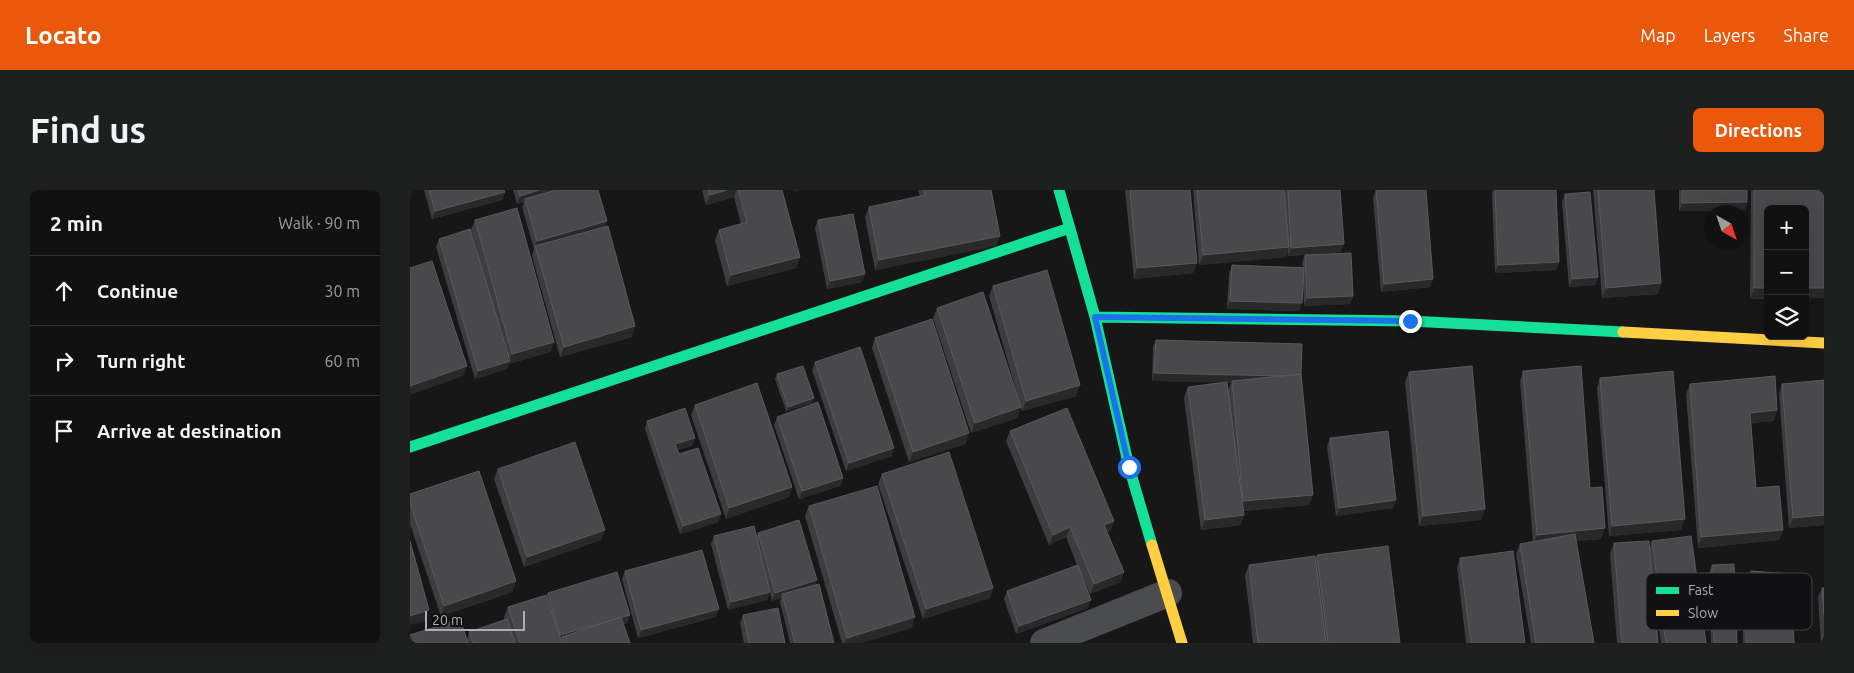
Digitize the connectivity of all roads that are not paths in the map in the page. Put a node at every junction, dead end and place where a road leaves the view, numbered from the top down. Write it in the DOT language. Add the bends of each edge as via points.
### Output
graph roads {
  1 [pos="1059,190"];
  2 [pos="1070,228"];
  3 [pos="1095,317"];
  4 [pos="1824,343"];
  5 [pos="410,447"];
  6 [pos="1168,593"];
  7 [pos="1044,643"];
  8 [pos="1182,643"];
  1 -- 2 [label="street"];
  2 -- 3 [label="street"];
  2 -- 5 [label="street"];
  3 -- 4 [label="street" via="1410,321"];
  3 -- 6 [label="street" via="1129,467"];
  6 -- 7 [label="street"];
  6 -- 8 [label="street"];
}
